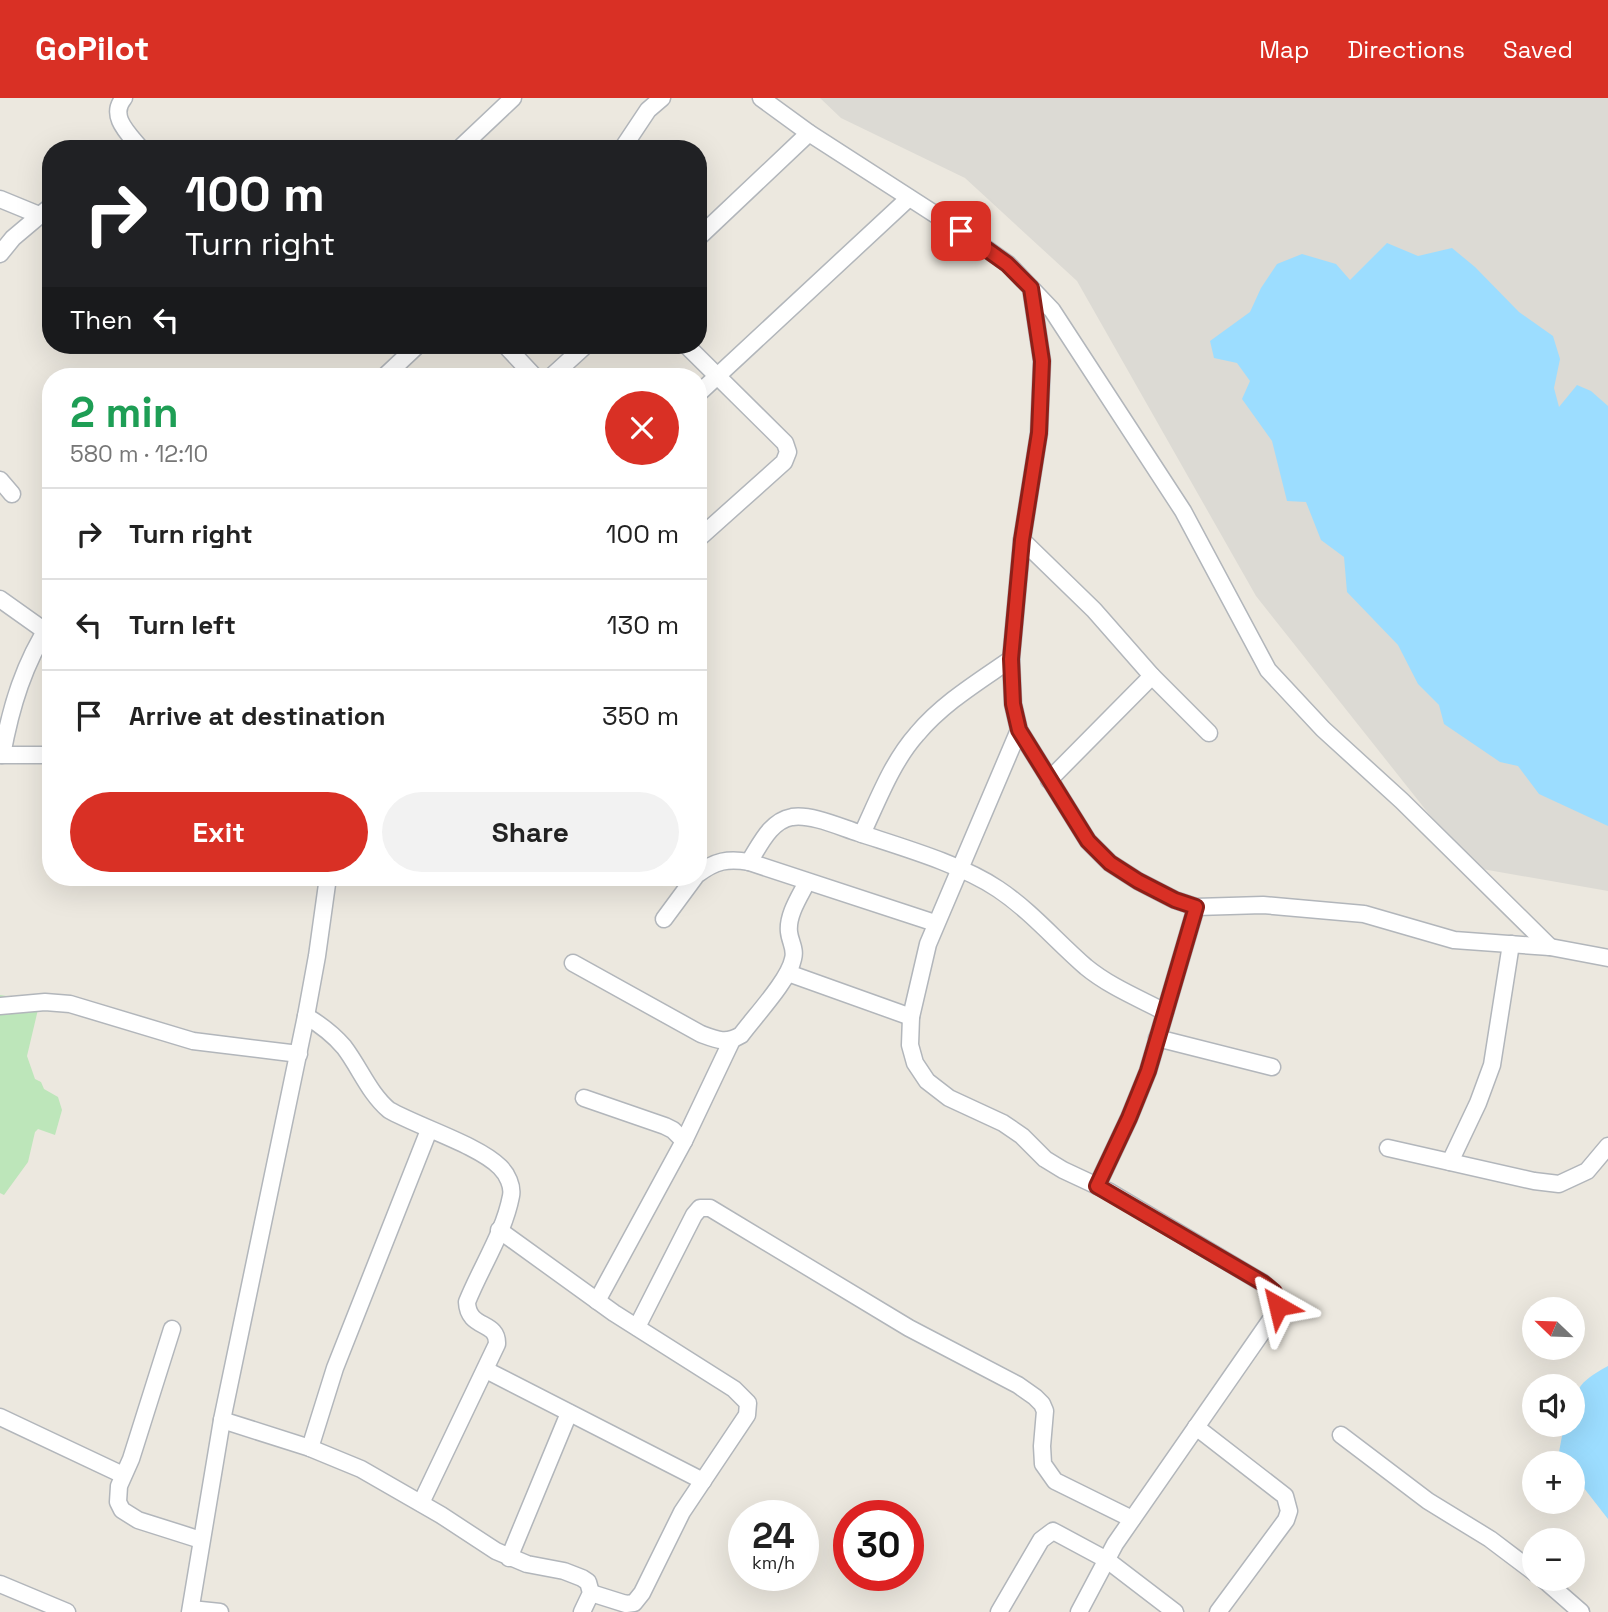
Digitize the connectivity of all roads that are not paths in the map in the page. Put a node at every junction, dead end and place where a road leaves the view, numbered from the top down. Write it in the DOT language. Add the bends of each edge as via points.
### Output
graph roads {
  1 [pos="513,98"];
  2 [pos="662,98"];
  3 [pos="761,98"];
  4 [pos="117,101"];
  5 [pos="809,133"];
  6 [pos="130,140"];
  7 [pos="469,140"];
  8 [pos="628,140"];
  9 [pos="909,198"];
  10 [pos="0,199"];
  11 [pos="42,209"];
  12 [pos="42,213"];
  13 [pos="707,229"];
  14 [pos="0,254"];
  15 [pos="1031,288"];
  16 [pos="408,354"];
  17 [pos="513,354"];
  18 [pos="576,354"];
  19 [pos="695,354"];
  20 [pos="394,368"];
  21 [pos="527,368"];
  22 [pos="561,368"];
  23 [pos="717,377"];
  24 [pos="707,386"];
  25 [pos="0,480"];
  26 [pos="12,494"];
  27 [pos="707,531"];
  28 [pos="1022,540"];
  29 [pos="0,599"];
  30 [pos="42,623"];
  31 [pos="42,636"];
  32 [pos="1011,659"];
  33 [pos="1152,676"];
  34 [pos="1019,730"];
  35 [pos="1209,733"];
  36 [pos="1,755"];
  37 [pos="42,755"];
  38 [pos="1049,780"];
  39 [pos="862,834"];
  40 [pos="748,862"];
  41 [pos="707,869"];
  42 [pos="958,869"];
  43 [pos="807,882"];
  44 [pos="327,886"];
  45 [pos="688,886"];
  46 [pos="1196,907"];
  47 [pos="664,919"];
  48 [pos="935,923"];
  49 [pos="1511,944"];
  50 [pos="1550,947"];
  51 [pos="1608,958"];
  52 [pos="573,963"];
  53 [pos="788,973"];
  54 [pos="1,1010"];
  55 [pos="1165,1012"];
  56 [pos="306,1016"];
  57 [pos="911,1017"];
  58 [pos="1157,1038"];
  59 [pos="732,1040"];
  60 [pos="299,1054"];
  61 [pos="1272,1067"];
  62 [pos="584,1098"];
  63 [pos="429,1130"];
  64 [pos="684,1141"];
  65 [pos="1608,1146"];
  66 [pos="1388,1148"];
  67 [pos="1450,1162"];
  68 [pos="1097,1186"];
  69 [pos="499,1230"];
  70 [pos="597,1301"];
  71 [pos="637,1327"];
  72 [pos="172,1329"];
  73 [pos="486,1370"];
  74 [pos="569,1413"];
  75 [pos="0,1417"];
  76 [pos="222,1420"];
  77 [pos="1196,1427"];
  78 [pos="1341,1435"];
  79 [pos="310,1448"];
  80 [pos="123,1475"];
  81 [pos="703,1481"];
  82 [pos="421,1503"];
  83 [pos="1132,1519"];
  84 [pos="201,1540"];
  85 [pos="509,1558"];
  86 [pos="1107,1560"];
  87 [pos="1522,1563"];
  88 [pos="0,1584"];
  89 [pos="1557,1591"];
  90 [pos="591,1592"];
  91 [pos="190,1610"];
  92 [pos="68,1612"];
  93 [pos="220,1612"];
  94 [pos="582,1612"];
  95 [pos="999,1612"];
  96 [pos="1079,1612"];
  97 [pos="1175,1612"];
  98 [pos="1218,1612"];
  99 [pos="1581,1612"];
  1 -- 7 [label="street"];
  2 -- 8 [label="street"];
  3 -- 5 [label="street"];
  4 -- 6 [label="street" via="119,121"];
  5 -- 9 [label="street"];
  5 -- 13 [label="street"];
  9 -- 15 [label="street" via="1007,264"];
  9 -- 23 [label="street"];
  10 -- 11 [label="street"];
  12 -- 14 [label="street"];
  15 -- 28 [label="street" via="1042,361 1040,421"];
  15 -- 50 [label="street" via="1052,310 1183,511 1268,670 1323,729"];
  16 -- 20 [label="street"];
  17 -- 21 [label="street"];
  18 -- 22 [label="street"];
  19 -- 23 [label="street"];
  23 -- 24 [label="street"];
  23 -- 27 [label="street" via="785,443 788,452 784,462"];
  25 -- 26 [label="street"];
  28 -- 32 [label="street"];
  28 -- 33 [label="street"];
  29 -- 30 [label="street"];
  31 -- 36 [label="street" via="20,681"];
  32 -- 34 [label="street"];
  32 -- 39 [label="street" via="946,705 916,734 894,766"];
  33 -- 35 [label="street"];
  33 -- 38 [label="street"];
  34 -- 38 [label="street"];
  34 -- 42 [label="street"];
  36 -- 37 [label="street"];
  38 -- 46 [label="street" via="1088,841 1110,863"];
  39 -- 40 [label="street" via="792,817 774,825"];
  39 -- 42 [label="street"];
  40 -- 41 [label="street" via="731,859"];
  40 -- 43 [label="street"];
  42 -- 48 [label="street"];
  42 -- 55 [label="street" via="996,887 1025,909 1104,980"];
  43 -- 48 [label="street"];
  43 -- 53 [label="street" via="789,925 794,950"];
  44 -- 56 [label="street"];
  45 -- 47 [label="street"];
  46 -- 49 [label="street" via="1264,905 1364,914 1454,940"];
  46 -- 55 [label="street"];
  48 -- 57 [label="street"];
  49 -- 50 [label="street"];
  49 -- 67 [label="street" via="1492,1065"];
  50 -- 51 [label="street"];
  52 -- 59 [label="street" via="702,1034"];
  53 -- 57 [label="street"];
  53 -- 59 [label="street" via="741,1035"];
  54 -- 60 [label="street" via="44,1002 70,1004 193,1041"];
  55 -- 58 [label="street"];
  56 -- 60 [label="street"];
  56 -- 63 [label="street" via="345,1049 378,1100"];
  57 -- 68 [label="street" via="910,1045 927,1081 949,1098 1003,1122 1045,1159"];
  58 -- 61 [label="street"];
  58 -- 68 [label="street" via="1129,1118"];
  59 -- 64 [label="street"];
  60 -- 76 [label="street"];
  62 -- 64 [label="street" via="665,1126"];
  63 -- 69 [label="street" via="501,1167 512,1194"];
  63 -- 79 [label="street" via="335,1368"];
  64 -- 70 [label="street"];
  65 -- 67 [label="street" via="1587,1171 1559,1184"];
  66 -- 67 [label="street"];
  68 -- 77 [label="street" via="1263,1283 1278,1298 1274,1315"];
  69 -- 70 [label="street"];
  69 -- 73 [label="street" via="467,1302 471,1318 497,1336"];
  70 -- 71 [label="street"];
  71 -- 81 [label="street" via="734,1389 748,1403 747,1415"];
  71 -- 83 [label="street" via="694,1215 700,1208 710,1208 909,1328 1027,1391 1045,1411 1042,1446 1047,1472 1055,1481"];
  72 -- 80 [label="street"];
  73 -- 74 [label="street"];
  73 -- 82 [label="street"];
  74 -- 81 [label="street"];
  74 -- 85 [label="street"];
  75 -- 80 [label="street"];
  76 -- 79 [label="street"];
  76 -- 84 [label="street"];
  77 -- 83 [label="street"];
  77 -- 98 [label="street" via="1285,1496 1289,1511"];
  78 -- 87 [label="street" via="1428,1501"];
  79 -- 82 [label="street" via="361,1469"];
  80 -- 84 [label="street" via="117,1495 122,1510 138,1520"];
  81 -- 90 [label="street" via="634,1602 626,1604"];
  82 -- 85 [label="street"];
  83 -- 86 [label="street"];
  84 -- 91 [label="street"];
  85 -- 90 [label="street" via="564,1571 588,1582"];
  86 -- 95 [label="street" via="1053,1531 1041,1540"];
  86 -- 96 [label="street"];
  86 -- 97 [label="street"];
  88 -- 92 [label="street"];
  89 -- 99 [label="street"];
  90 -- 94 [label="street"];
  91 -- 93 [label="street"];
}
